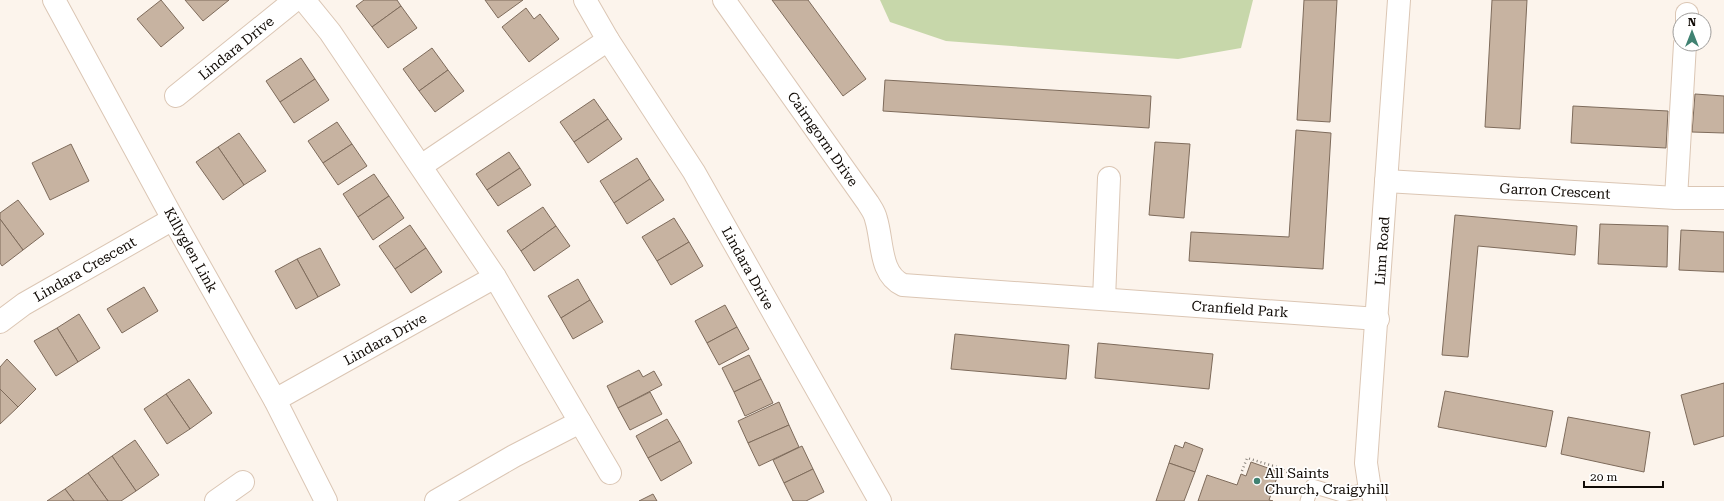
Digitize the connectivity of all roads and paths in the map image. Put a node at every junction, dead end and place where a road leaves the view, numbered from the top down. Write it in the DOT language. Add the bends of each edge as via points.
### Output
graph roads {
  1 [pos="54,0"];
  2 [pos="295,0"];
  3 [pos="304,0"];
  4 [pos="585,0"];
  5 [pos="724,0"];
  6 [pos="1399,0"];
  7 [pos="608,40"];
  8 [pos="1685,52"];
  9 [pos="176,96"];
  10 [pos="421,166"];
  11 [pos="1109,178"];
  12 [pos="1386,181"];
  13 [pos="1676,198"];
  14 [pos="1724,198"];
  15 [pos="173,219"];
  16 [pos="495,277"];
  17 [pos="903,286"];
  18 [pos="1104,299"];
  19 [pos="1378,318"];
  20 [pos="0,322"];
  21 [pos="275,400"];
  22 [pos="580,422"];
  23 [pos="1242,471"];
  24 [pos="610,473"];
  25 [pos="243,482"];
  26 [pos="1312,486"];
  27 [pos="1373,495"];
  28 [pos="216,501"];
  29 [pos="326,501"];
  30 [pos="436,501"];
  31 [pos="880,501"];
  32 [pos="1307,501"];
  1 -- 15 [label="street, Killyglen Link"];
  2 -- 9 [label="street, Lindara Drive"];
  3 -- 10 [label="street" via="330,32"];
  4 -- 7 [label="street, Lindara Drive"];
  5 -- 17 [label="street, Cairngorm Drive" via="868,203 876,219 887,269 892,278"];
  6 -- 12 [label="street, Linn Road"];
  7 -- 10 [label="street"];
  7 -- 31 [label="street, Lindara Drive" via="694,172"];
  8 -- 13 [label="street"];
  10 -- 16 [label="street"];
  11 -- 18 [label="street"];
  12 -- 13 [label="street, Garron Crescent"];
  12 -- 19 [label="street, Linn Road"];
  13 -- 14 [label="street, Garron Crescent"];
  15 -- 20 [label="street, Lindara Crescent" via="24,304"];
  15 -- 21 [label="street, Killyglen Link"];
  16 -- 21 [label="street, Lindara Drive"];
  16 -- 22 [label="street"];
  17 -- 18 [label="street, Cranfield Park"];
  18 -- 19 [label="street, Cranfield Park"];
  19 -- 27 [label="street, Linn Road" via="1366,463"];
  21 -- 29 [label="street, Killyglen Link"];
  22 -- 24 [label="street"];
  22 -- 30 [label="street"];
  23 -- 26 [label="path" via="1247,458 1280,468"];
  25 -- 28 [label="street"];
  26 -- 27 [label="lane" via="1342,495"];
  26 -- 32 [label="lane"];
}
